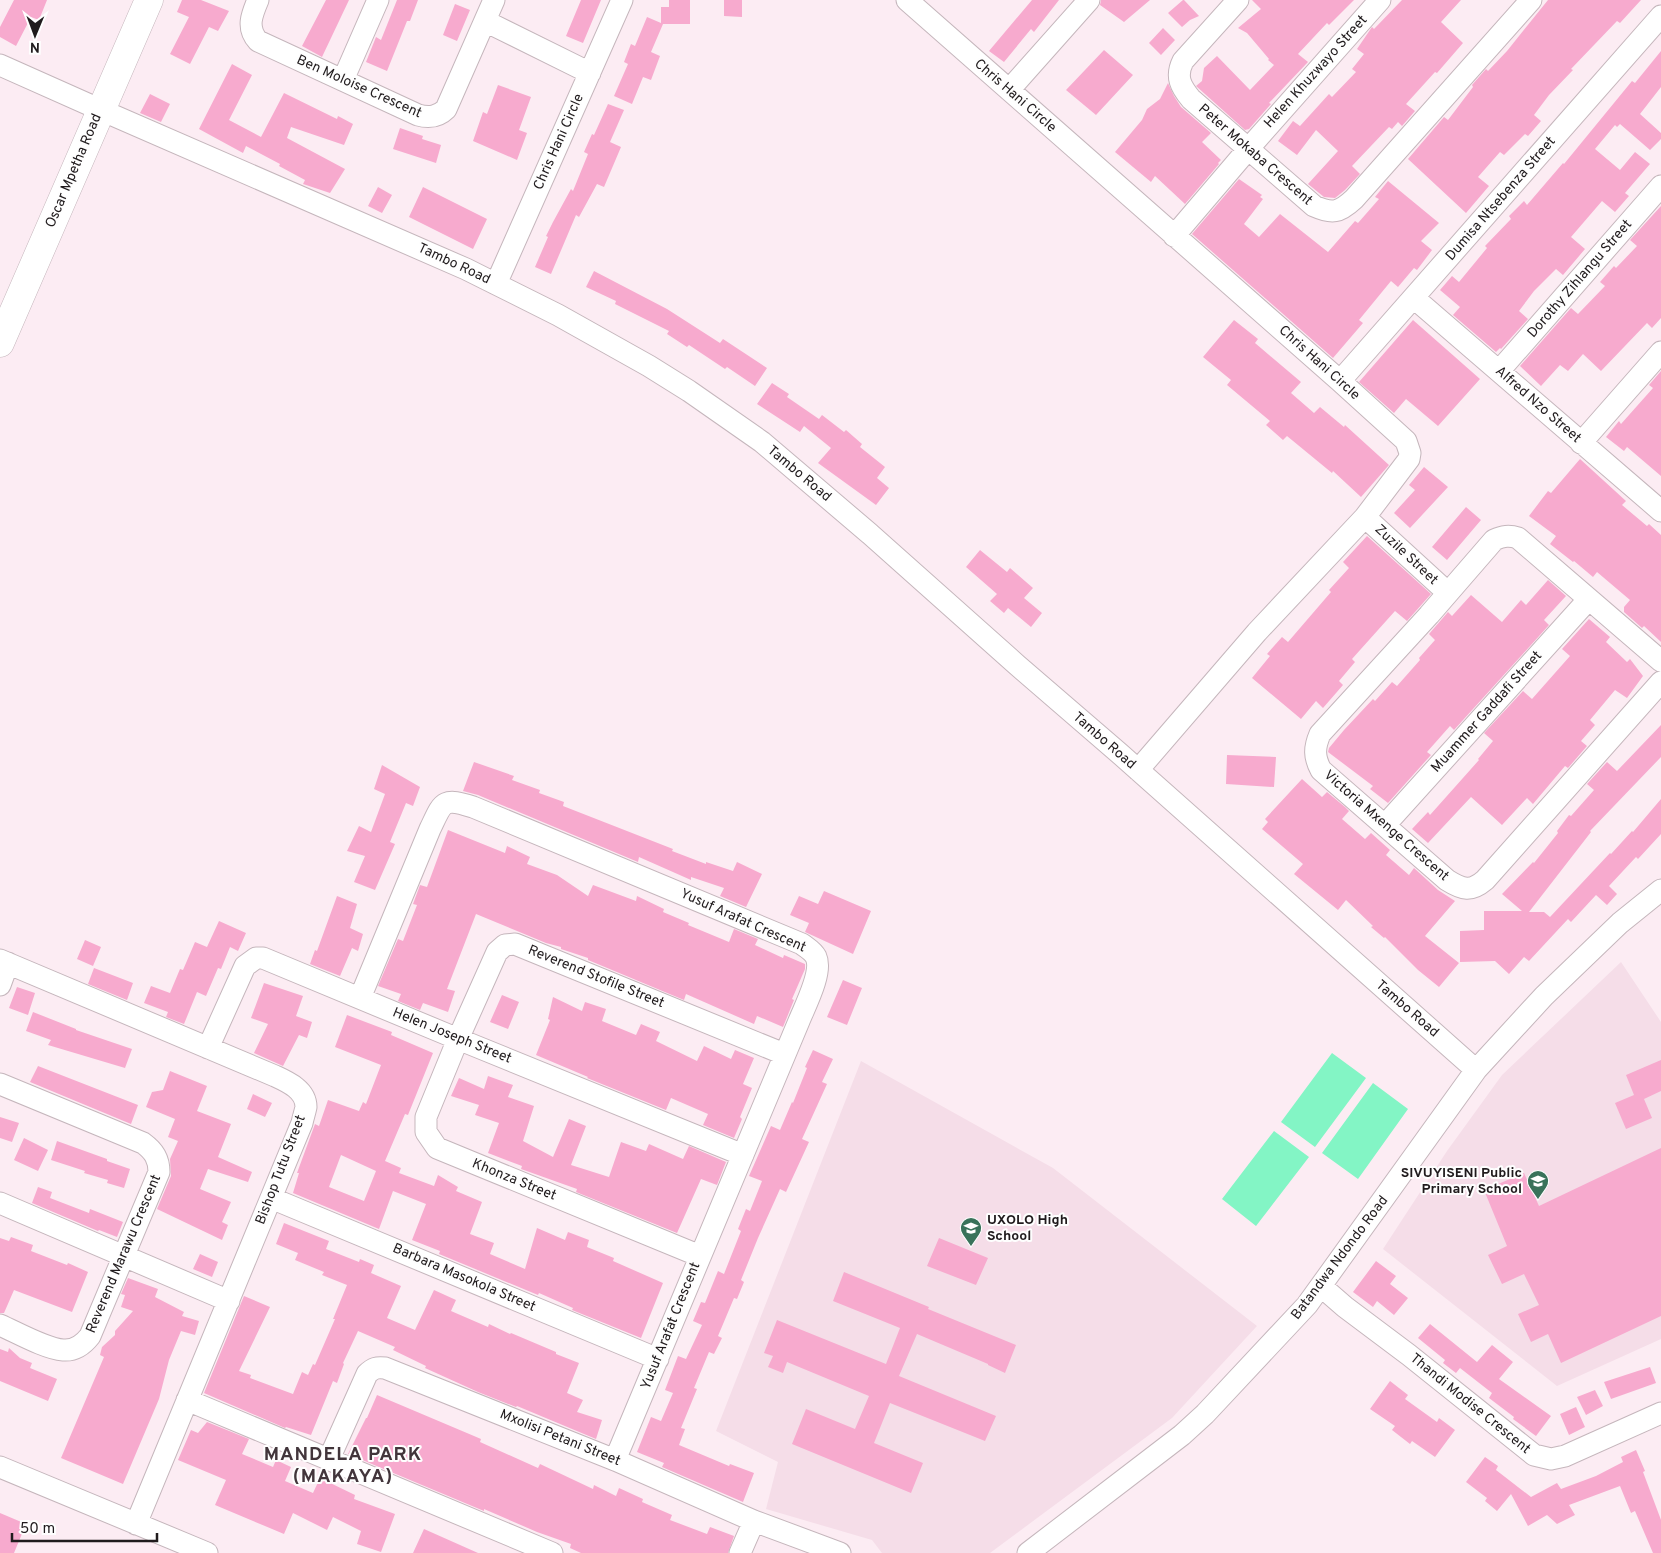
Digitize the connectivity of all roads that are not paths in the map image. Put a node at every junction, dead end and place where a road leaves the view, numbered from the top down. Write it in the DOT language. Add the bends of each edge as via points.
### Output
graph roads {
  1 [pos="149,0"];
  2 [pos="258,0"];
  3 [pos="378,0"];
  4 [pos="494,0"];
  5 [pos="622,0"];
  6 [pos="907,0"];
  7 [pos="1089,0"];
  8 [pos="1238,0"];
  9 [pos="1380,0"];
  10 [pos="1531,0"];
  11 [pos="1661,16"];
  12 [pos="485,21"];
  13 [pos="0,65"];
  14 [pos="590,73"];
  15 [pos="343,80"];
  16 [pos="1009,90"];
  17 [pos="101,110"];
  18 [pos="1249,148"];
  19 [pos="1661,186"];
  20 [pos="1174,236"];
  21 [pos="496,284"];
  22 [pos="1414,298"];
  23 [pos="0,342"];
  24 [pos="1661,352"];
  25 [pos="1499,371"];
  26 [pos="1340,381"];
  27 [pos="1581,442"];
  28 [pos="1661,511"];
  29 [pos="1365,516"];
  30 [pos="1448,594"];
  31 [pos="1588,600"];
  32 [pos="1661,661"];
  33 [pos="1661,682"];
  34 [pos="1138,770"];
  35 [pos="1385,825"];
  36 [pos="1661,890"];
  37 [pos="4,961"];
  38 [pos="0,985"];
  39 [pos="360,998"];
  40 [pos="458,1039"];
  41 [pos="208,1048"];
  42 [pos="784,1054"];
  43 [pos="1476,1070"];
  44 [pos="0,1084"];
  45 [pos="744,1154"];
  46 [pos="271,1198"];
  47 [pos="0,1203"];
  48 [pos="124,1256"];
  49 [pos="700,1256"];
  50 [pos="1322,1287"];
  51 [pos="229,1301"];
  52 [pos="0,1325"];
  53 [pos="658,1359"];
  54 [pos="187,1400"];
  55 [pos="1659,1420"];
  56 [pos="329,1460"];
  57 [pos="615,1460"];
  58 [pos="0,1467"];
  59 [pos="754,1521"];
  60 [pos="136,1524"];
  61 [pos="207,1553"];
  62 [pos="552,1553"];
  63 [pos="740,1553"];
  64 [pos="840,1553"];
  65 [pos="1028,1553"];
  1 -- 17 [label="street, Oscar Mpetha Road"];
  2 -- 15 [label="street, Ben Moloise Crescent" via="251,25 258,41"];
  3 -- 15 [label="street"];
  4 -- 12 [label="street, Ben Moloise Crescent"];
  5 -- 14 [label="street, Chris Hani Circle"];
  6 -- 16 [label="street, Chris Hani Circle"];
  7 -- 16 [label="street"];
  8 -- 18 [label="street, Peter Mokaba Crescent" via="1183,61 1179,78 1191,100"];
  9 -- 18 [label="street, Helen Khuzwayo Street"];
  10 -- 18 [label="street, Peter Mokaba Crescent" via="1354,199 1338,211 1314,206"];
  11 -- 22 [label="street, Dumisa Ntsebenza Street"];
  12 -- 14 [label="street"];
  12 -- 15 [label="street, Ben Moloise Crescent" via="450,101 441,114 418,115"];
  13 -- 17 [label="street, Tambo Road"];
  14 -- 21 [label="street, Chris Hani Circle"];
  16 -- 20 [label="street, Chris Hani Circle"];
  17 -- 21 [label="street, Tambo Road"];
  17 -- 23 [label="street, Oscar Mpetha Road"];
  18 -- 20 [label="street, Helen Khuzwayo Street"];
  19 -- 25 [label="street, Dorothy Zihlangu Street"];
  20 -- 26 [label="street, Chris Hani Circle"];
  21 -- 34 [label="street, Tambo Road" via="649,366 762,442"];
  22 -- 25 [label="street, Alfred Nzo Street"];
  22 -- 26 [label="street, Dumisa Ntsebenza Street"];
  24 -- 27 [label="street"];
  25 -- 27 [label="street, Alfred Nzo Street"];
  26 -- 29 [label="street, Chris Hani Circle" via="1406,441 1410,453 1403,469"];
  27 -- 28 [label="street, Alfred Nzo Street"];
  29 -- 30 [label="street, Zuzile Street"];
  29 -- 34 [label="street, Chris Hani Circle" via="1257,632"];
  30 -- 31 [label="street, Victoria Mxenge Crescent" via="1494,540 1507,536 1518,538"];
  30 -- 35 [label="street, Victoria Mxenge Crescent" via="1320,734 1316,745 1316,762 1321,770"];
  31 -- 32 [label="street, Victoria Mxenge Crescent"];
  31 -- 35 [label="street, Muammer Gaddafi Street"];
  33 -- 35 [label="street, Victoria Mxenge Crescent" via="1478,886 1463,888 1447,880"];
  34 -- 43 [label="street, Tambo Road"];
  36 -- 43 [label="street, Batandwa Ndondo Road" via="1620,923 1551,990"];
  37 -- 38 [label="street"];
  37 -- 41 [label="street, Bishop Tutu Street"];
  39 -- 40 [label="street, Helen Joseph Street"];
  39 -- 41 [label="street, Helen Joseph Street" via="263,958 256,958 246,966"];
  39 -- 42 [label="street, Yusuf Arafat Crescent" via="439,809 451,801 473,807 812,951 818,965 816,975"];
  40 -- 42 [label="street, Reverend Stofile Street" via="497,952 505,945 515,944"];
  40 -- 45 [label="street, Helen Joseph Street"];
  40 -- 49 [label="street, Khonza Street" via="426,1117 426,1132 437,1148"];
  41 -- 46 [label="street, Bishop Tutu Street" via="292,1084 301,1092 306,1106 302,1123"];
  42 -- 45 [label="street, Yusuf Arafat Crescent"];
  43 -- 50 [label="street, Batandwa Ndondo Road"];
  44 -- 48 [label="street, Reverend Marawu Crescent" via="143,1143 152,1150 159,1172"];
  45 -- 49 [label="street, Yusuf Arafat Crescent"];
  46 -- 51 [label="street, Bishop Tutu Street"];
  46 -- 53 [label="street, Barbara Masokola Street"];
  47 -- 48 [label="street"];
  48 -- 51 [label="street"];
  48 -- 52 [label="street, Reverend Marawu Crescent" via="90,1336 80,1347 63,1350 50,1347"];
  49 -- 53 [label="street, Yusuf Arafat Crescent"];
  50 -- 55 [label="street, Thandi Modise Crescent" via="1534,1455 1551,1459 1565,1456"];
  50 -- 65 [label="street, Batandwa Ndondo Road" via="1206,1414"];
  51 -- 54 [label="street, Bishop Tutu Street"];
  53 -- 57 [label="street, Yusuf Arafat Crescent"];
  54 -- 56 [label="street"];
  54 -- 60 [label="street, Bishop Tutu Street"];
  56 -- 57 [label="street, Mxolisi Petani Street" via="367,1374 378,1367"];
  56 -- 62 [label="street"];
  57 -- 59 [label="street, Mxolisi Petani Street"];
  58 -- 60 [label="street"];
  59 -- 63 [label="street"];
  59 -- 64 [label="street, Mxolisi Petani Street"];
  60 -- 61 [label="street"];
}
